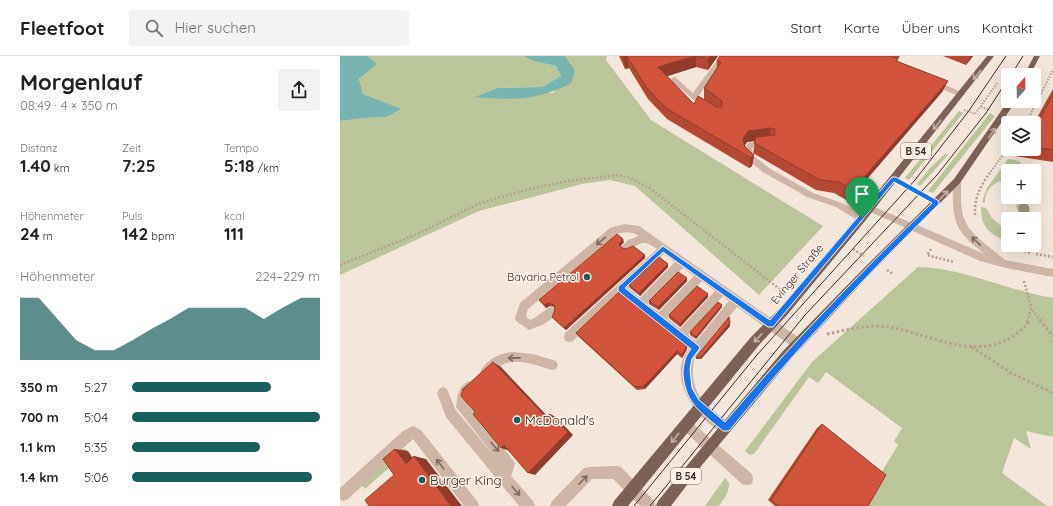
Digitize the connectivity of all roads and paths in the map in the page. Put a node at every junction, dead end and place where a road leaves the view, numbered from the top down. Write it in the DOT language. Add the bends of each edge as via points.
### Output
graph roads {
  1 [pos="723,56"];
  2 [pos="991,56"];
  3 [pos="1037,56"];
  4 [pos="1031,68"];
  5 [pos="1053,70"];
  6 [pos="922,78"];
  7 [pos="673,79"];
  8 [pos="998,82"];
  9 [pos="962,94"];
  10 [pos="694,97"];
  11 [pos="981,106"];
  12 [pos="1007,108"];
  13 [pos="717,115"];
  14 [pos="1030,116"];
  15 [pos="769,143"];
  16 [pos="1002,156"];
  17 [pos="894,179"];
  18 [pos="957,181"];
  19 [pos="936,203"];
  20 [pos="869,208"];
  21 [pos="862,218"];
  22 [pos="975,220"];
  23 [pos="911,227"];
  24 [pos="650,240"];
  25 [pos="842,242"];
  26 [pos="626,246"];
  27 [pos="663,249"];
  28 [pos="1029,252"];
  29 [pos="1053,257"];
  30 [pos="682,262"];
  31 [pos="875,263"];
  32 [pos="1006,264"];
  33 [pos="340,265"];
  34 [pos="1053,273"];
  35 [pos="893,274"];
  36 [pos="701,275"];
  37 [pos="1024,281"];
  38 [pos="621,289"];
  39 [pos="722,290"];
  40 [pos="794,299"];
  41 [pos="736,300"];
  42 [pos="640,304"];
  43 [pos="1032,310"];
  44 [pos="551,312"];
  45 [pos="659,319"];
  46 [pos="771,325"];
  47 [pos="827,334"];
  48 [pos="680,336"];
  49 [pos="569,337"];
  50 [pos="1053,337"];
  51 [pos="798,344"];
  52 [pos="972,347"];
  53 [pos="696,348"];
  54 [pos="552,365"];
  55 [pos="443,393"];
  56 [pos="1053,393"];
  57 [pos="701,407"];
  58 [pos="686,425"];
  59 [pos="726,428"];
  60 [pos="710,447"];
  61 [pos="504,478"];
  62 [pos="746,479"];
  63 [pos="633,489"];
  64 [pos="343,494"];
  65 [pos="472,506"];
  66 [pos="528,506"];
  67 [pos="557,506"];
  68 [pos="619,506"];
  69 [pos="649,506"];
  70 [pos="663,506"];
  1 -- 10 [label="street"];
  2 -- 9 [label="main road, Evinger Straße / B 54, one-way"];
  3 -- 4 [label="main road"];
  5 -- 14 [label="path"];
  6 -- 9 [label="street"];
  7 -- 10 [label="street"];
  8 -- 11 [label="path"];
  9 -- 17 [label="main road, Evinger Straße / B 54, one-way"];
  10 -- 13 [label="street"];
  18 -- 12 [label="main road, B 54, one-way"];
  15 -- 21 [label="street" via="751,145 747,155 766,170 810,195"];
  16 -- 22 [label="path" via="983,182 974,203"];
  17 -- 19 [label="path"];
  17 -- 20 [label="main road, Evinger Straße / B 54"];
  19 -- 18 [label="main road, B 54, one-way"];
  32 -- 18 [label="street, one-way" via="967,232 958,216"];
  19 -- 23 [label="main road, B 54"];
  20 -- 21 [label="main road, Evinger Straße / B 54"];
  20 -- 23 [label="street"];
  21 -- 25 [label="main road, Evinger Straße / B 54"];
  23 -- 31 [label="main road, B 54"];
  23 -- 32 [label="street" via="982,258"];
  24 -- 26 [label="street" via="639,239"];
  24 -- 27 [label="street"];
  24 -- 44 [label="street, one-way" via="636,229 624,228 613,231 524,306 520,318 529,325 542,320"];
  25 -- 31 [label="path"];
  25 -- 40 [label="main road, Evinger Straße / B 54"];
  27 -- 30 [label="street"];
  27 -- 38 [label="street"];
  28 -- 29 [label="path"];
  30 -- 36 [label="street"];
  30 -- 42 [label="street"];
  31 -- 35 [label="path"];
  31 -- 51 [label="main road, B 54"];
  32 -- 34 [label="street"];
  33 -- 40 [label="path" via="417,234 478,204 568,181 618,175 651,188 768,282"];
  36 -- 39 [label="street"];
  36 -- 45 [label="street"];
  37 -- 43 [label="path"];
  38 -- 42 [label="street"];
  38 -- 49 [label="street"];
  39 -- 41 [label="street"];
  39 -- 48 [label="street"];
  40 -- 46 [label="main road, Evinger Straße / B 54"];
  41 -- 46 [label="street"];
  41 -- 53 [label="street"];
  42 -- 45 [label="street"];
  43 -- 50 [label="path"];
  43 -- 52 [label="path" via="1028,322 1011,339 995,345"];
  45 -- 48 [label="street"];
  46 -- 51 [label="street"];
  46 -- 57 [label="main road, Evinger Straße / B 54, one-way"];
  47 -- 52 [label="path" via="865,327 886,327 908,330"];
  48 -- 53 [label="street"];
  51 -- 59 [label="main road, B 54"];
  52 -- 56 [label="path" via="1002,369"];
  53 -- 57 [label="street" via="689,357 688,389"];
  54 -- 61 [label="street, one-way" via="515,357 501,359 465,390 462,406 465,412 509,464"];
  55 -- 61 [label="street" via="450,413"];
  57 -- 58 [label="main road, Evinger Straße / B 54"];
  57 -- 59 [label="street"];
  58 -- 60 [label="street"];
  58 -- 63 [label="main road, Evinger Straße / B 54, one-way"];
  59 -- 60 [label="main road, B 54"];
  60 -- 62 [label="street"];
  60 -- 70 [label="main road, B 54"];
  61 -- 66 [label="street, one-way"];
  67 -- 63 [label="street, one-way" via="589,473 616,472"];
  63 -- 68 [label="main road, Evinger Straße / B 54"];
  63 -- 69 [label="street"];
  65 -- 64 [label="street, one-way" via="413,432"];
}
